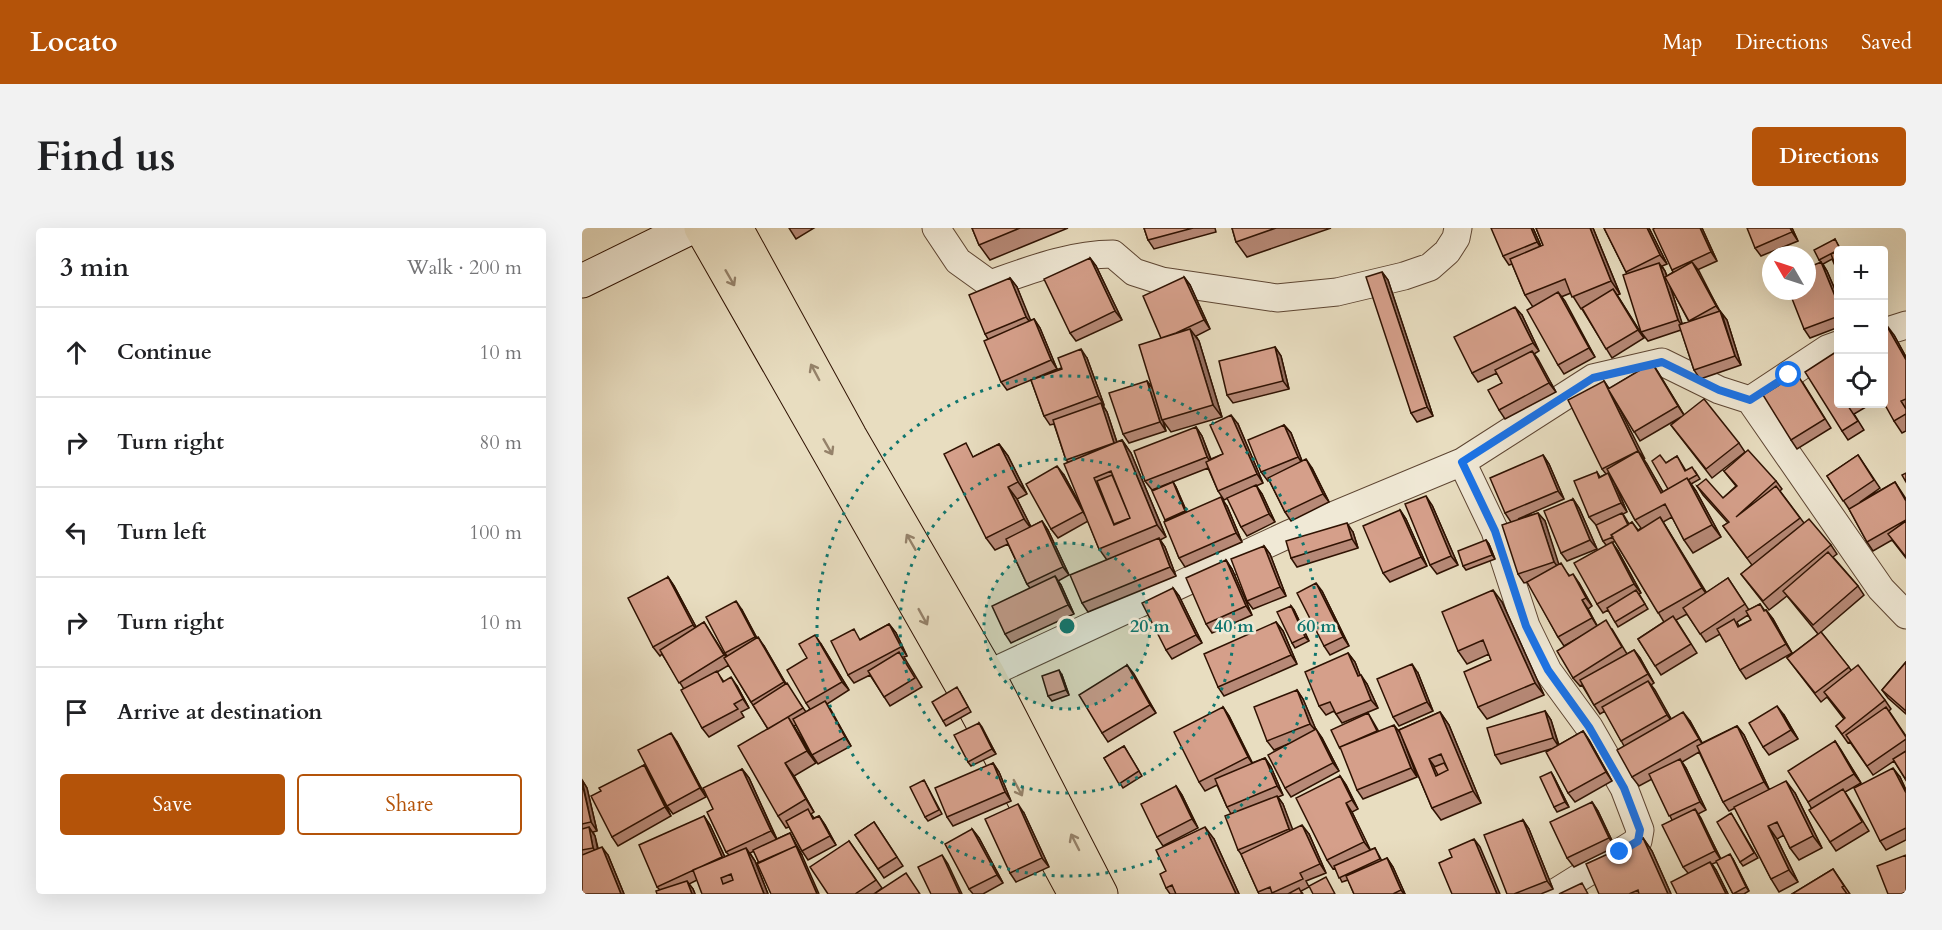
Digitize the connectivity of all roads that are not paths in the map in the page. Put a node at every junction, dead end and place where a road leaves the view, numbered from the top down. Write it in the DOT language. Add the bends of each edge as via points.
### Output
graph roads {
  1 [pos="690,228"];
  2 [pos="701,228"];
  3 [pos="736,228"];
  4 [pos="936,228"];
  5 [pos="1458,228"];
  6 [pos="582,281"];
  7 [pos="1906,325"];
  8 [pos="1888,331"];
  9 [pos="1834,347"];
  10 [pos="1750,400"];
  11 [pos="1462,462"];
  12 [pos="1906,615"];
  13 [pos="988,674"];
  14 [pos="1075,894"];
  15 [pos="1101,894"];
  16 [pos="1553,894"];
  1 -- 6 [label="main road"];
  2 -- 14 [label="main road, one-way" via="974,707"];
  13 -- 3 [label="main road, one-way" via="850,436"];
  4 -- 5 [label="street" via="958,261 990,284 1091,254 1113,254 1134,272 1162,281 1277,298 1337,292 1430,267 1447,252"];
  7 -- 8 [label="street"];
  9 -- 10 [label="street"];
  10 -- 11 [label="street" via="1719,390 1662,362 1593,378"];
  10 -- 12 [label="street" via="1881,589"];
  11 -- 13 [label="street" via="1288,534"];
  11 -- 16 [label="street" via="1495,531 1526,626 1548,670 1589,727 1624,788 1640,830 1638,841"];
  15 -- 13 [label="main road, one-way"];
}
